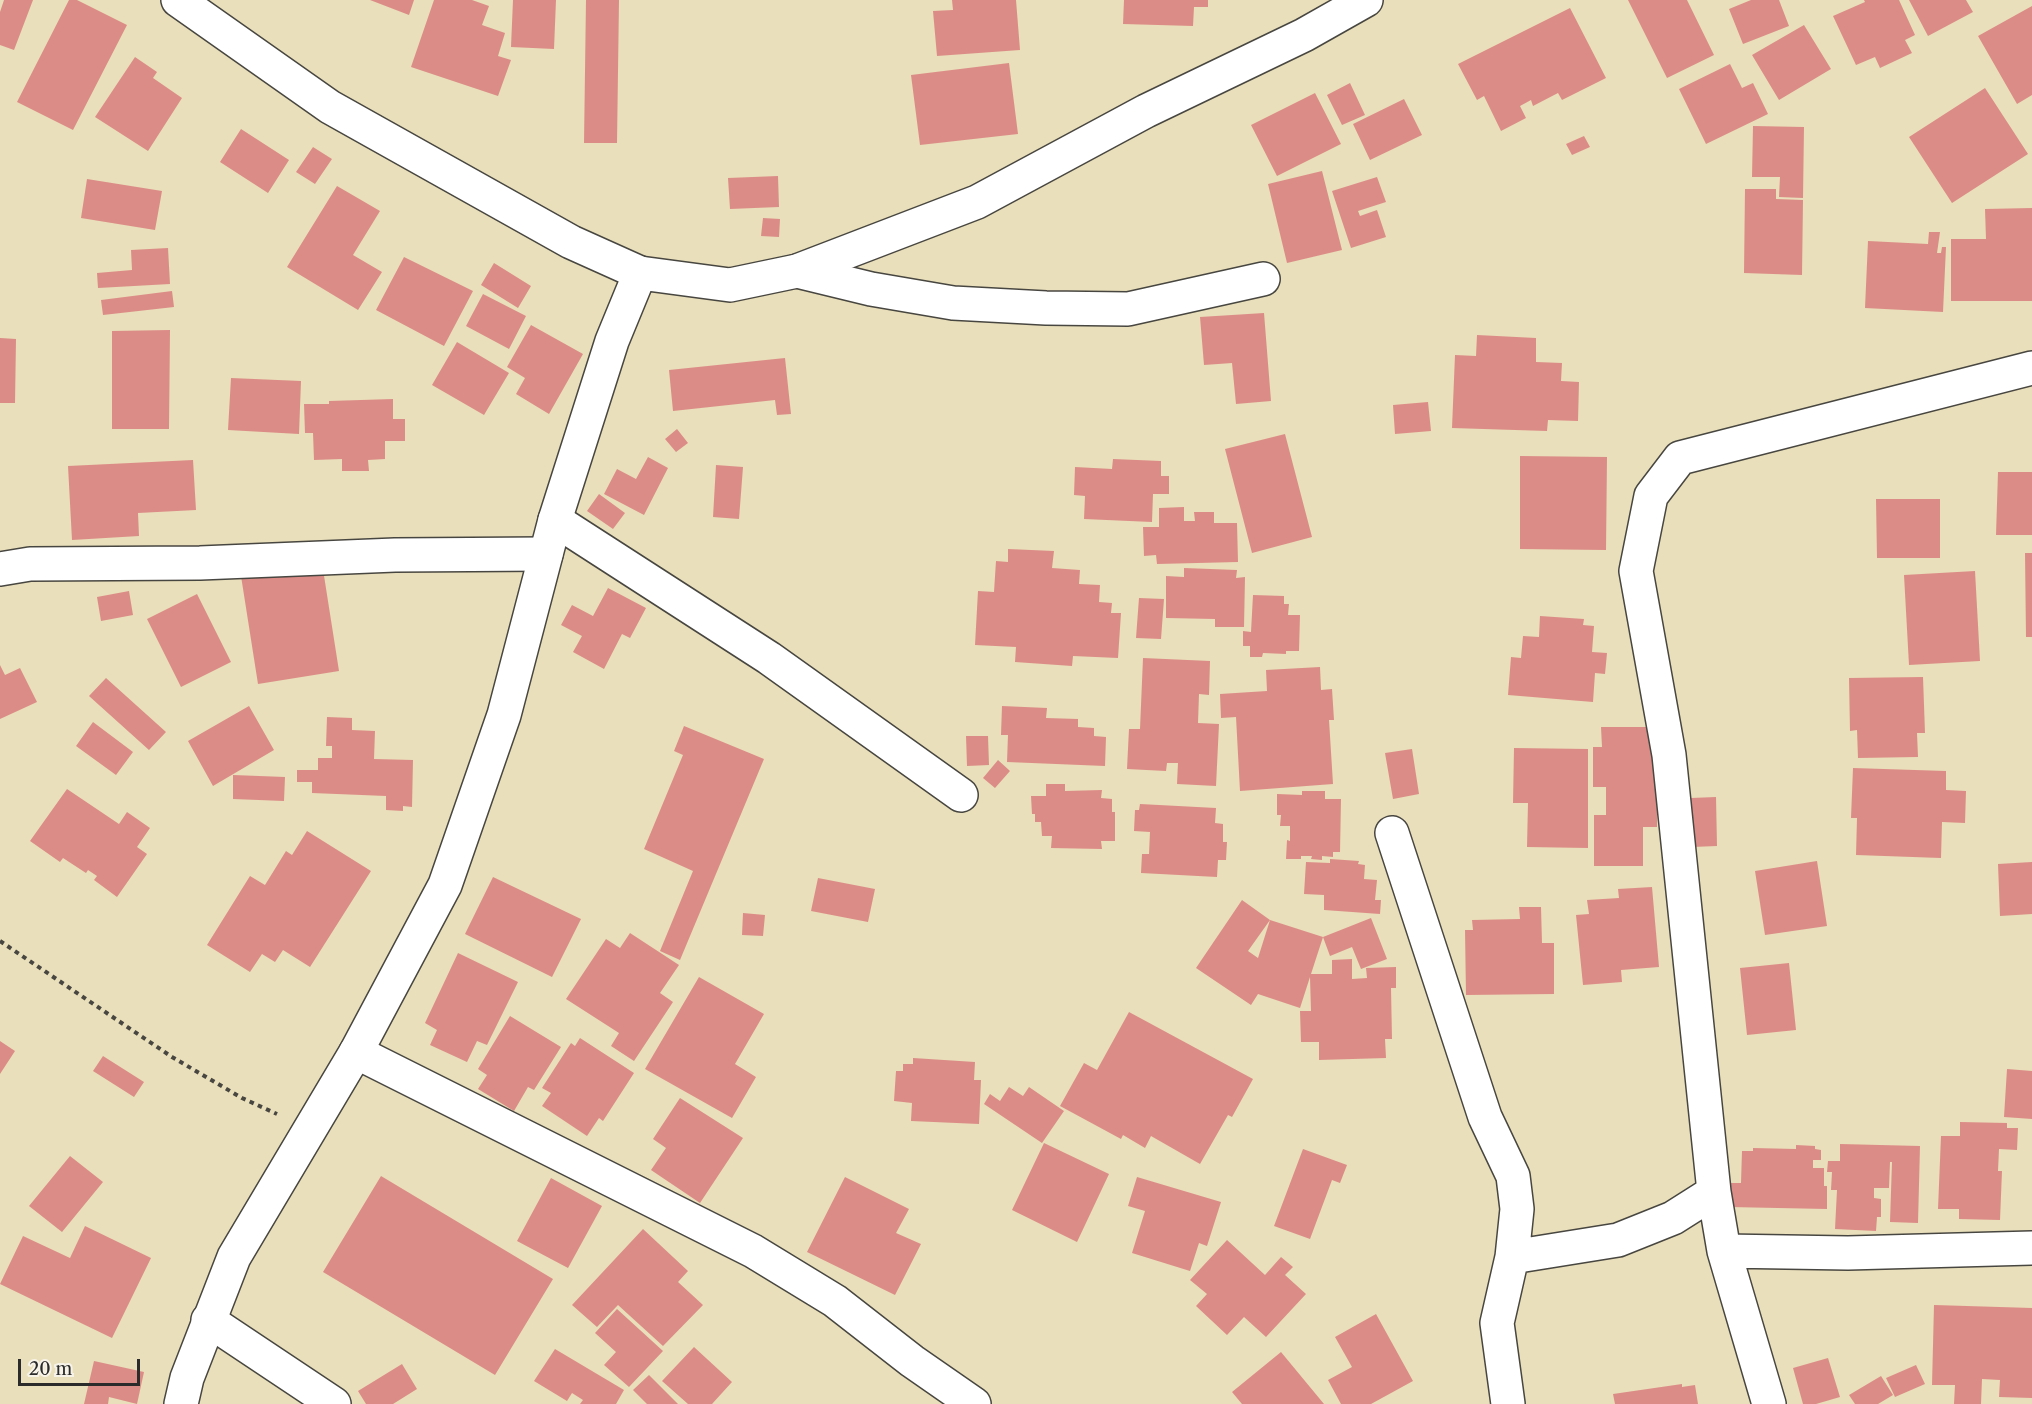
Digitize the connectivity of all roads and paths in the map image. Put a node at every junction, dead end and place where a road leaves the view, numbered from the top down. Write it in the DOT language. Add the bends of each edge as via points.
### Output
graph roads {
  1 [pos="178,0"];
  2 [pos="1366,0"];
  3 [pos="797,271"];
  4 [pos="640,273"];
  5 [pos="1263,279"];
  6 [pos="2032,368"];
  7 [pos="555,520"];
  8 [pos="546,554"];
  9 [pos="0,569"];
  10 [pos="962,795"];
  11 [pos="1392,833"];
  12 [pos="0,940"];
  13 [pos="356,1052"];
  14 [pos="310,1130"];
  15 [pos="1714,1192"];
  16 [pos="2032,1248"];
  17 [pos="1724,1251"];
  18 [pos="1512,1257"];
  19 [pos="208,1320"];
  20 [pos="181,1404"];
  21 [pos="334,1404"];
  22 [pos="974,1404"];
  23 [pos="1508,1404"];
  24 [pos="1769,1404"];
  1 -- 4 [label="street" via="330,107 571,242"];
  2 -- 3 [label="street" via="1304,36 1146,111 977,201"];
  3 -- 4 [label="street" via="730,285"];
  3 -- 5 [label="street" via="953,303 1046,308 1128,309"];
  4 -- 7 [label="street" via="612,341"];
  6 -- 15 [label="street" via="1680,458 1651,496 1636,571 1669,755"];
  7 -- 8 [label="street"];
  7 -- 10 [label="street" via="769,658"];
  8 -- 9 [label="street" via="30,564"];
  8 -- 13 [label="street" via="504,715 445,885"];
  11 -- 18 [label="street" via="1485,1117 1513,1176 1517,1209"];
  12 -- 14 [label="path" via="172,1057 242,1098"];
  13 -- 14 [label="street"];
  13 -- 22 [label="street" via="753,1251 835,1301"];
  14 -- 19 [label="street" via="234,1257"];
  15 -- 17 [label="street"];
  15 -- 18 [label="street" via="1673,1218 1618,1240"];
  16 -- 17 [label="street" via="1848,1253"];
  17 -- 24 [label="street"];
  18 -- 23 [label="street" via="1497,1323"];
  19 -- 20 [label="street"];
  19 -- 21 [label="street"];
}
